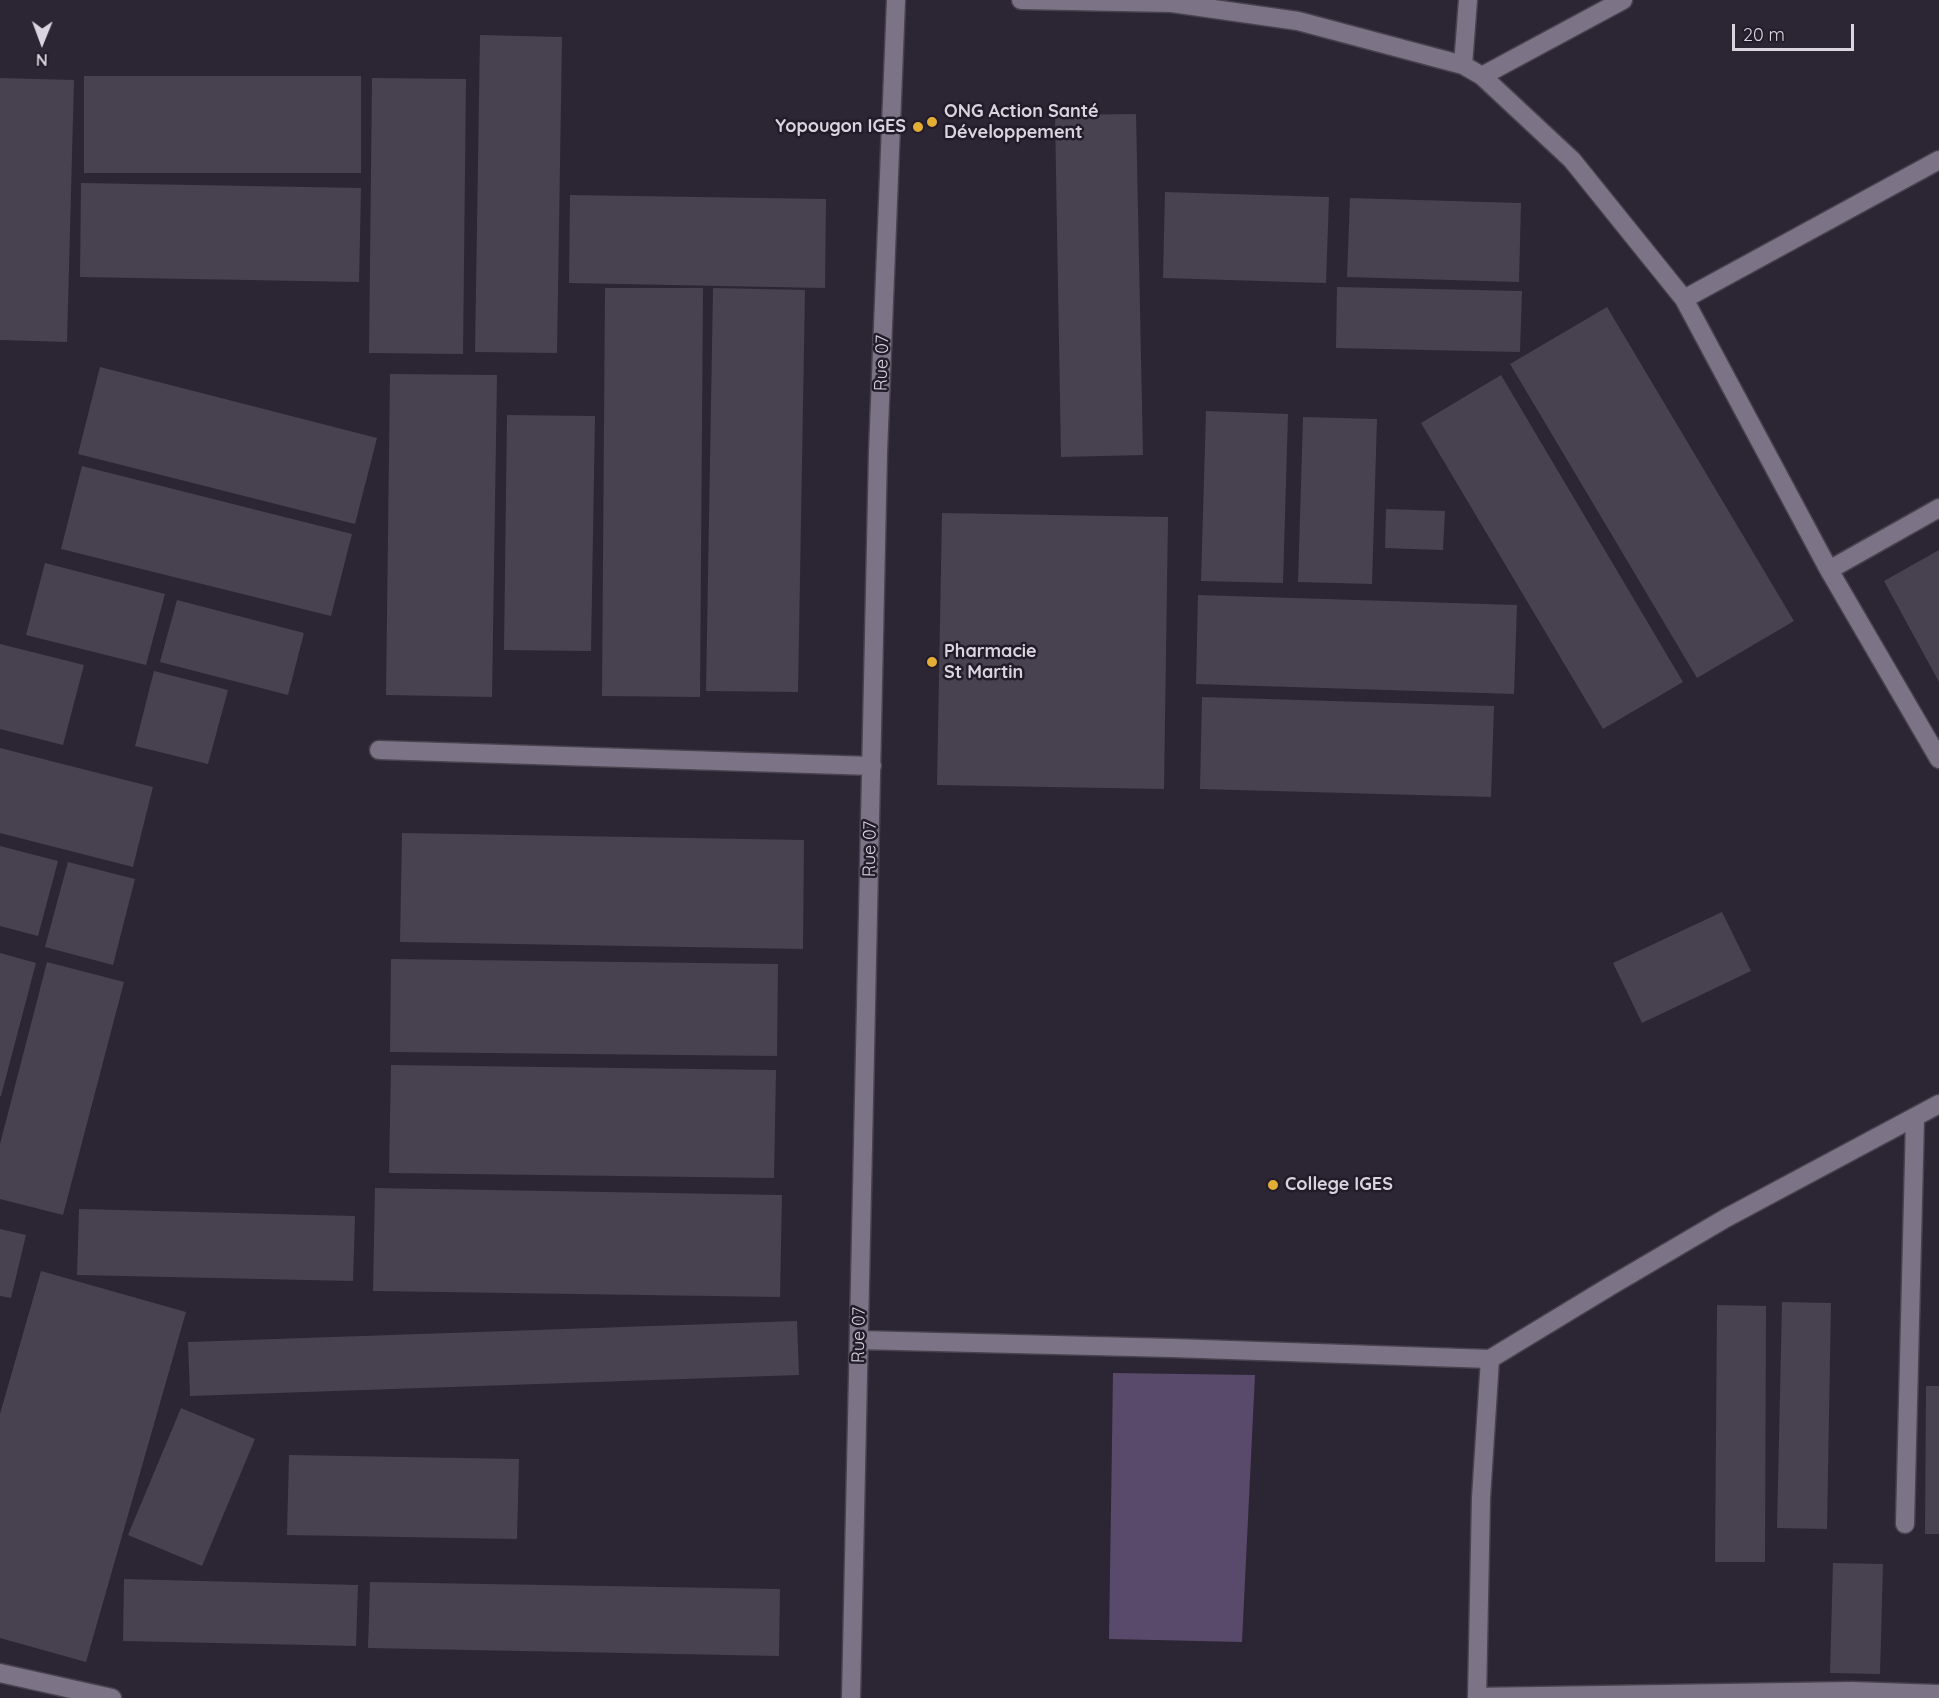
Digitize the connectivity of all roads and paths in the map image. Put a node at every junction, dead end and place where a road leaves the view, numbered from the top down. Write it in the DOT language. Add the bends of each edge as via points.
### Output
graph roads {
  1 [pos="896,0"];
  2 [pos="1021,0"];
  3 [pos="1468,0"];
  4 [pos="1623,0"];
  5 [pos="1172,2"];
  6 [pos="1463,65"];
  7 [pos="1482,76"];
  8 [pos="1939,160"];
  9 [pos="1684,299"];
  10 [pos="1939,508"];
  11 [pos="1829,570"];
  12 [pos="380,750"];
  13 [pos="1939,759"];
  14 [pos="872,766"];
  15 [pos="1939,1104"];
  16 [pos="1914,1119"];
  17 [pos="859,1340"];
  18 [pos="1490,1359"];
  19 [pos="1905,1524"];
  20 [pos="0,1673"];
  21 [pos="1939,1694"];
  22 [pos="1477,1697"];
  23 [pos="112,1698"];
  24 [pos="851,1698"];
  1 -- 14 [label="street, Rue 07" via="878,452"];
  2 -- 5 [label="street"];
  3 -- 6 [label="street"];
  4 -- 7 [label="street"];
  5 -- 6 [label="street" via="1298,21"];
  6 -- 7 [label="street"];
  7 -- 9 [label="street" via="1572,160"];
  8 -- 9 [label="street"];
  9 -- 11 [label="street"];
  10 -- 11 [label="street"];
  11 -- 13 [label="street"];
  12 -- 14 [label="street"];
  14 -- 17 [label="street, Rue 07"];
  15 -- 16 [label="street"];
  16 -- 18 [label="street" via="1726,1218"];
  16 -- 19 [label="street"];
  17 -- 18 [label="street"];
  17 -- 24 [label="street, Rue 07"];
  18 -- 22 [label="street" via="1481,1498"];
  20 -- 23 [label="street"];
  21 -- 22 [label="street" via="1852,1691"];
}
